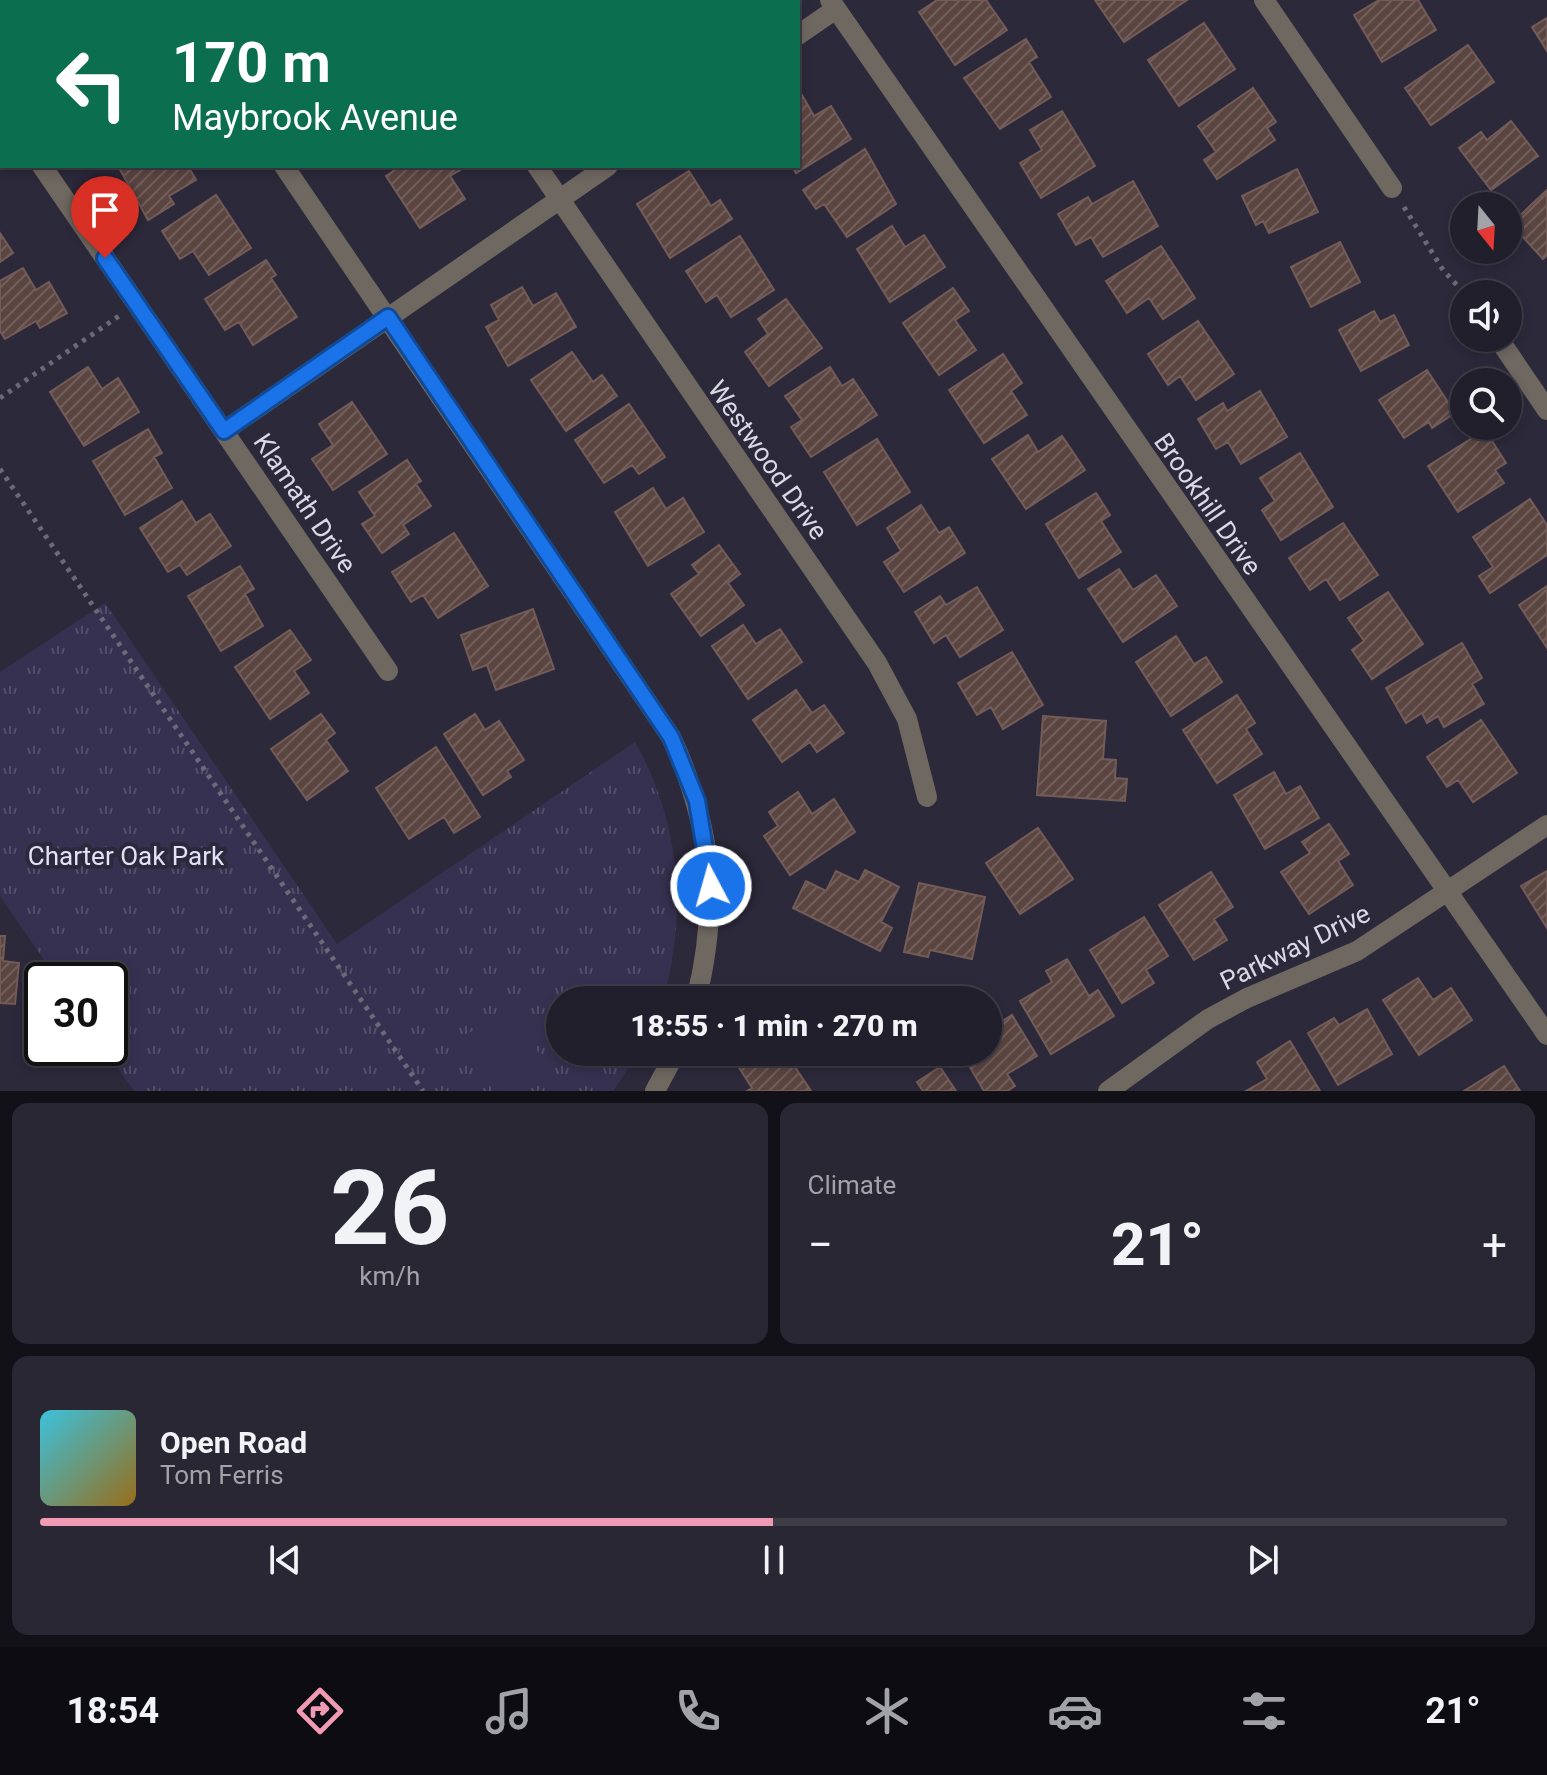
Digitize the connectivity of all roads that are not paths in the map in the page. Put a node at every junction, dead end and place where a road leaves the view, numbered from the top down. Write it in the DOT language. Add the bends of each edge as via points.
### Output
graph roads {
  1 [pos="1264,0"];
  2 [pos="833,5"];
  3 [pos="800,33"];
  4 [pos="43,168"];
  5 [pos="285,168"];
  6 [pos="538,168"];
  7 [pos="605,168"];
  8 [pos="1392,188"];
  9 [pos="559,199"];
  10 [pos="388,317"];
  11 [pos="1508,352"];
  12 [pos="1547,410"];
  13 [pos="224,431"];
  14 [pos="388,671"];
  15 [pos="927,797"];
  16 [pos="1547,825"];
  17 [pos="1446,894"];
  18 [pos="698,986"];
  19 [pos="1547,1035"];
  20 [pos="668,1066"];
  21 [pos="655,1091"];
  22 [pos="1108,1091"];
  1 -- 8 [label="street"];
  2 -- 3 [label="street"];
  2 -- 17 [label="street, Brookhill Drive"];
  4 -- 13 [label="street, Klamath Drive"];
  5 -- 10 [label="street"];
  6 -- 9 [label="street, Westwood Drive"];
  7 -- 9 [label="street"];
  9 -- 10 [label="street"];
  9 -- 15 [label="street, Westwood Drive" via="877,663 907,719"];
  10 -- 13 [label="street"];
  10 -- 18 [label="street" via="671,737 708,851 710,919"];
  11 -- 12 [label="street"];
  13 -- 14 [label="street, Klamath Drive"];
  16 -- 17 [label="street, Parkway Drive"];
  17 -- 19 [label="street, Brookhill Drive"];
  17 -- 22 [label="street, Parkway Drive" via="1357,951 1208,1019"];
  20 -- 21 [label="street"];
}
